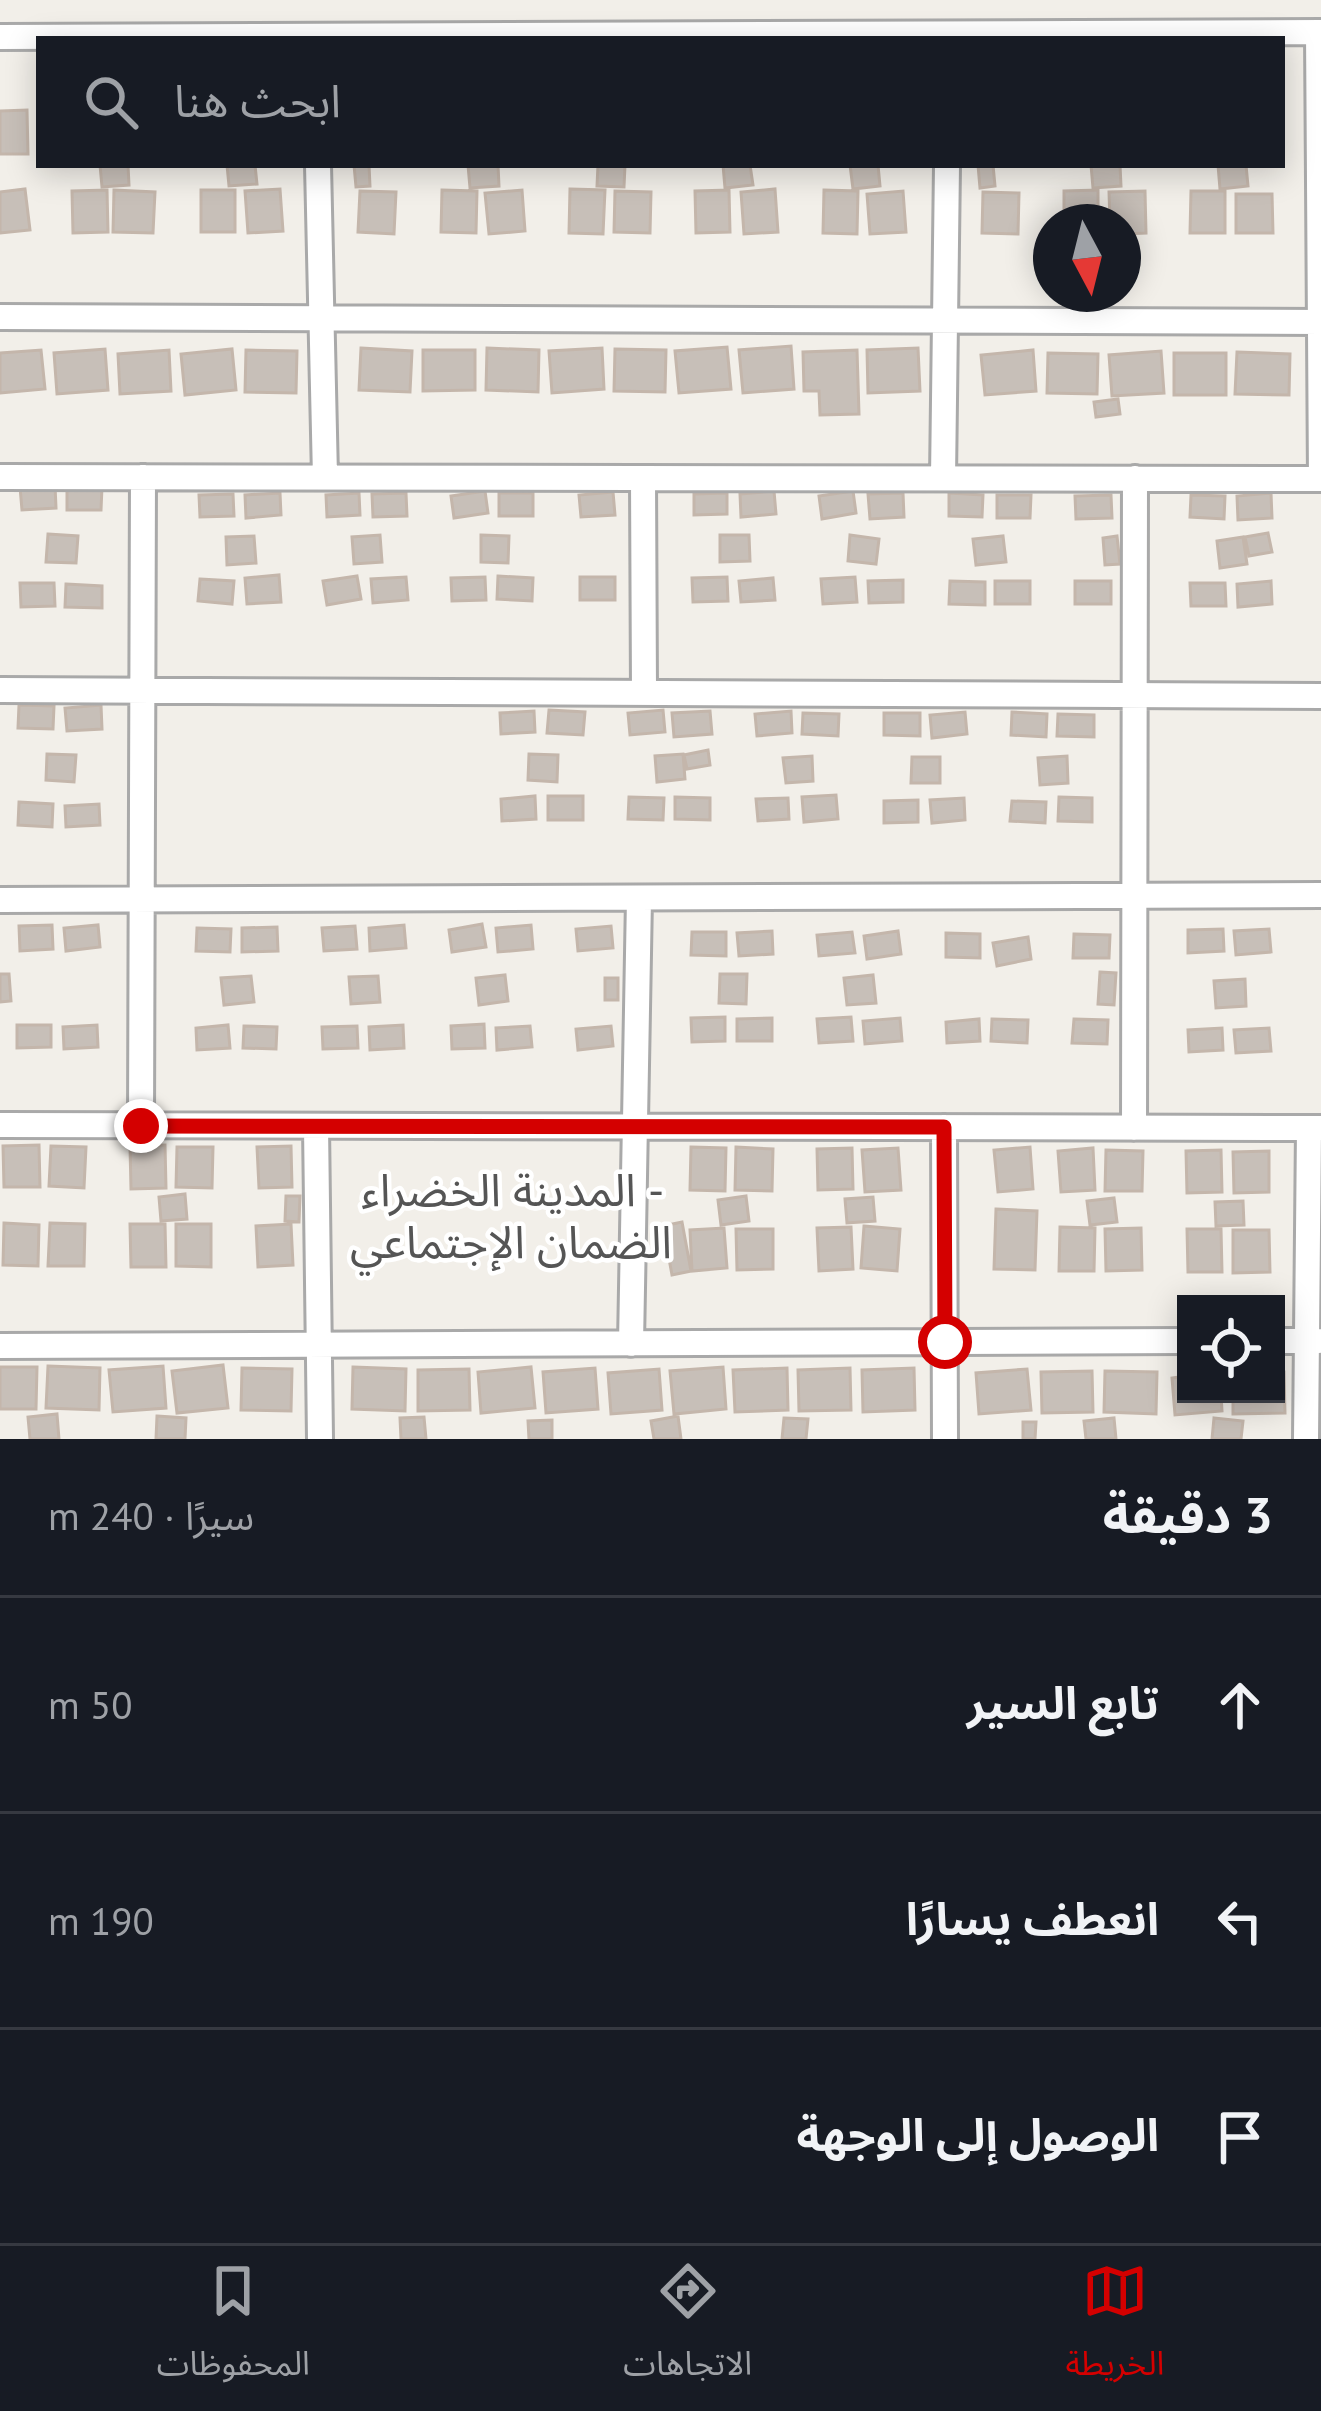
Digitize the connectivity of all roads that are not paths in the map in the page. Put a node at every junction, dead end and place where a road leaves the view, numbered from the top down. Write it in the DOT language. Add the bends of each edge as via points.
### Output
graph roads {
  1 [pos="1320,32"];
  2 [pos="949,36"];
  3 [pos="0,37"];
  4 [pos="36,37"];
  5 [pos="318,168"];
  6 [pos="947,168"];
  7 [pos="0,317"];
  8 [pos="321,318"];
  9 [pos="945,321"];
  10 [pos="1320,322"];
  11 [pos="0,477"];
  12 [pos="143,477"];
  13 [pos="325,477"];
  14 [pos="643,478"];
  15 [pos="943,478"];
  16 [pos="1135,478"];
  17 [pos="0,690"];
  18 [pos="142,691"];
  19 [pos="644,693"];
  20 [pos="1135,695"];
  21 [pos="1321,696"];
  22 [pos="1134,896"];
  23 [pos="1321,896"];
  24 [pos="639,898"];
  25 [pos="0,900"];
  26 [pos="142,900"];
  27 [pos="0,1125"];
  28 [pos="141,1126"];
  29 [pos="316,1126"];
  30 [pos="635,1126"];
  31 [pos="944,1127"];
  32 [pos="1134,1128"];
  33 [pos="1315,1128"];
  34 [pos="1314,1341"];
  35 [pos="945,1342"];
  36 [pos="1177,1342"];
  37 [pos="631,1344"];
  38 [pos="319,1345"];
  39 [pos="0,1346"];
  40 [pos="320,1439"];
  41 [pos="945,1439"];
  42 [pos="1306,1439"];
  1 -- 2 [label="street"];
  1 -- 10 [label="street"];
  3 -- 4 [label="street"];
  5 -- 8 [label="street"];
  6 -- 9 [label="street"];
  7 -- 8 [label="street"];
  8 -- 9 [label="street"];
  8 -- 13 [label="street"];
  9 -- 10 [label="street"];
  9 -- 15 [label="street"];
  10 -- 16 [label="street" via="1321,478"];
  11 -- 12 [label="street"];
  12 -- 13 [label="street"];
  12 -- 18 [label="street"];
  13 -- 14 [label="street"];
  14 -- 15 [label="street"];
  14 -- 19 [label="street"];
  15 -- 16 [label="street"];
  16 -- 20 [label="street"];
  17 -- 18 [label="street"];
  18 -- 19 [label="street"];
  18 -- 26 [label="street"];
  19 -- 20 [label="street"];
  20 -- 21 [label="street"];
  20 -- 22 [label="street"];
  22 -- 23 [label="street"];
  22 -- 24 [label="street"];
  22 -- 32 [label="street"];
  24 -- 26 [label="street"];
  24 -- 30 [label="street"];
  25 -- 26 [label="street"];
  26 -- 28 [label="street"];
  27 -- 28 [label="street"];
  28 -- 29 [label="street"];
  29 -- 30 [label="street"];
  29 -- 38 [label="street"];
  30 -- 31 [label="street"];
  30 -- 37 [label="street"];
  31 -- 32 [label="street"];
  31 -- 35 [label="street"];
  32 -- 33 [label="street"];
  33 -- 34 [label="street"];
  34 -- 42 [label="street"];
  35 -- 36 [label="street"];
  35 -- 37 [label="street"];
  35 -- 41 [label="street"];
  37 -- 38 [label="street"];
  38 -- 39 [label="street"];
  38 -- 40 [label="street"];
}
